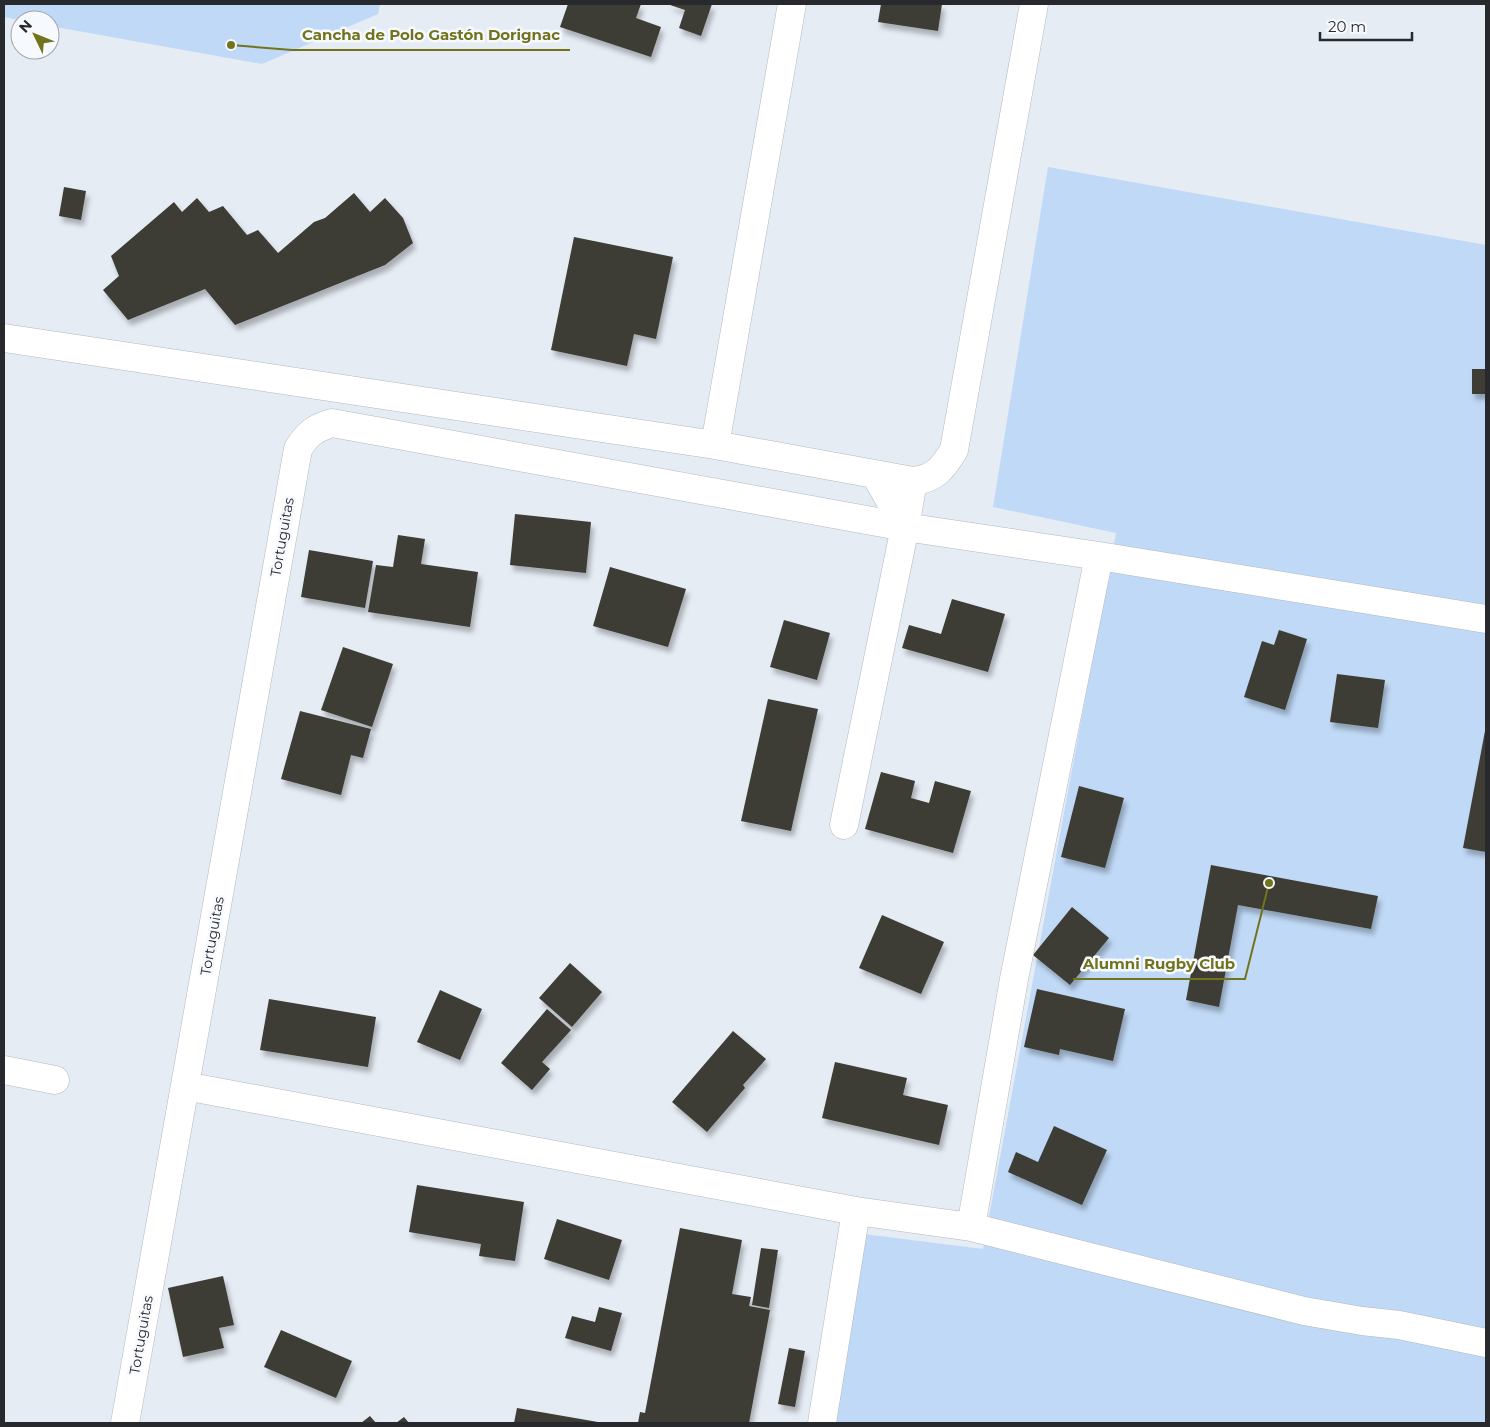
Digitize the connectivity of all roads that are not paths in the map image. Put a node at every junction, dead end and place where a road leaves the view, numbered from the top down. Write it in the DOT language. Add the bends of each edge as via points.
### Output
graph roads {
  1 [pos="792,4"];
  2 [pos="1034,4"];
  3 [pos="4,338"];
  4 [pos="715,445"];
  5 [pos="875,474"];
  6 [pos="913,481"];
  7 [pos="905,527"];
  8 [pos="1099,556"];
  9 [pos="1486,619"];
  10 [pos="844,825"];
  11 [pos="4,1070"];
  12 [pos="55,1080"];
  13 [pos="185,1086"];
  14 [pos="856,1211"];
  15 [pos="971,1227"];
  16 [pos="1486,1343"];
  17 [pos="125,1423"];
  18 [pos="822,1423"];
  1 -- 4 [label="street"];
  2 -- 6 [label="street" via="954,450 942,470 927,480"];
  3 -- 4 [label="street"];
  4 -- 5 [label="street"];
  5 -- 6 [label="street"];
  5 -- 7 [label="street"];
  6 -- 7 [label="street"];
  7 -- 8 [label="street"];
  7 -- 10 [label="street"];
  7 -- 13 [label="street, Tortuguitas" via="332,424 317,427 298,449"];
  8 -- 9 [label="street"];
  8 -- 15 [label="street" via="1014,979"];
  11 -- 12 [label="street"];
  13 -- 14 [label="street"];
  13 -- 17 [label="street, Tortuguitas"];
  14 -- 15 [label="street"];
  14 -- 18 [label="street"];
  15 -- 16 [label="street" via="1304,1311 1399,1324"];
}
